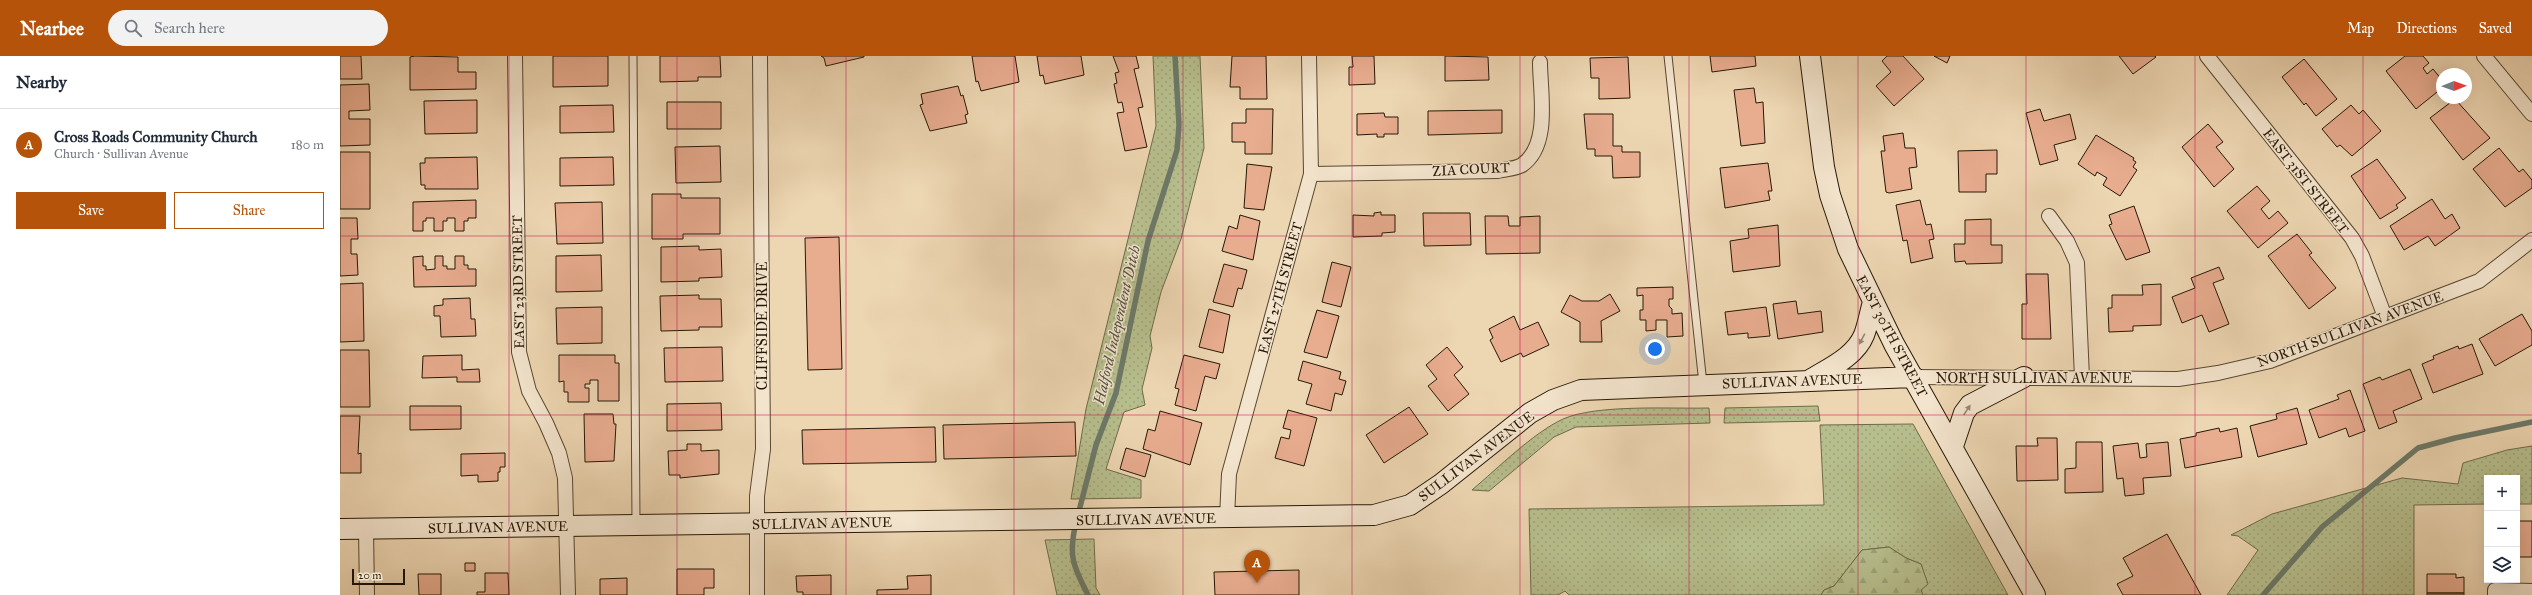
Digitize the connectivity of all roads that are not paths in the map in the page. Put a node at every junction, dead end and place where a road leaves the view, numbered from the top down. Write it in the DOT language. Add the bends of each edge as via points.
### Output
graph roads {
  1 [pos="515,56"];
  2 [pos="633,56"];
  3 [pos="760,56"];
  4 [pos="1309,56"];
  5 [pos="1668,56"];
  6 [pos="1810,56"];
  7 [pos="2207,56"];
  8 [pos="2484,56"];
  9 [pos="1540,62"];
  10 [pos="2532,114"];
  11 [pos="1311,174"];
  12 [pos="2049,216"];
  13 [pos="2532,240"];
  14 [pos="1872,302"];
  15 [pos="2384,317"];
  16 [pos="1914,377"];
  17 [pos="2024,377"];
  18 [pos="2082,378"];
  19 [pos="1810,380"];
  20 [pos="1703,384"];
  21 [pos="1953,446"];
  22 [pos="1227,518"];
  23 [pos="757,523"];
  24 [pos="636,525"];
  25 [pos="567,526"];
  26 [pos="366,528"];
  27 [pos="340,529"];
  28 [pos="2532,591"];
  29 [pos="367,595"];
  30 [pos="568,595"];
  31 [pos="757,595"];
  32 [pos="2035,595"];
  33 [pos="2495,595"];
  1 -- 25 [label="street, EAST 23RD STREET" via="519,352 529,391 559,453 565,478"];
  2 -- 24 [label="lane"];
  3 -- 23 [label="street, CLIFFSIDE DRIVE" via="763,449 757,496"];
  4 -- 11 [label="street, EAST 27TH STREET"];
  5 -- 20 [label="lane"];
  6 -- 14 [label="main road, EAST 30TH STREET" via="1830,195 1848,250"];
  7 -- 15 [label="street, EAST 31ST STREET" via="2352,238 2362,256"];
  8 -- 10 [label="street"];
  9 -- 11 [label="street, ZIA COURT" via="1541,129 1536,149 1521,166 1498,171"];
  11 -- 22 [label="street, EAST 27TH STREET" via="1229,474"];
  12 -- 18 [label="street" via="2067,241 2077,263"];
  13 -- 15 [label="street, NORTH SULLIVAN AVENUE" via="2479,281"];
  14 -- 16 [label="main road, EAST 30TH STREET"];
  14 -- 19 [label="main road, one-way" via="1864,335 1858,347 1848,357"];
  15 -- 18 [label="street, NORTH SULLIVAN AVENUE" via="2270,361 2218,373 2178,379"];
  16 -- 17 [label="street, NORTH SULLIVAN AVENUE"];
  16 -- 19 [label="main road, SULLIVAN AVENUE"];
  16 -- 21 [label="main road, EAST 30TH STREET"];
  17 -- 18 [label="street, NORTH SULLIVAN AVENUE"];
  21 -- 17 [label="main road, one-way" via="1964,413 1970,405"];
  19 -- 20 [label="main road, SULLIVAN AVENUE"];
  20 -- 22 [label="main road, SULLIVAN AVENUE" via="1594,388 1566,394 1530,413 1441,484 1401,509 1361,516"];
  21 -- 32 [label="main road, EAST 30TH STREET"];
  22 -- 23 [label="main road, SULLIVAN AVENUE"];
  23 -- 24 [label="main road, SULLIVAN AVENUE"];
  23 -- 31 [label="street, CLIFFSIDE DRIVE"];
  24 -- 25 [label="main road, SULLIVAN AVENUE"];
  25 -- 26 [label="main road, SULLIVAN AVENUE"];
  25 -- 30 [label="street, EAST 23RD STREET"];
  26 -- 27 [label="main road, SULLIVAN AVENUE"];
  26 -- 29 [label="street"];
  28 -- 33 [label="street" via="2495,590"];
}
